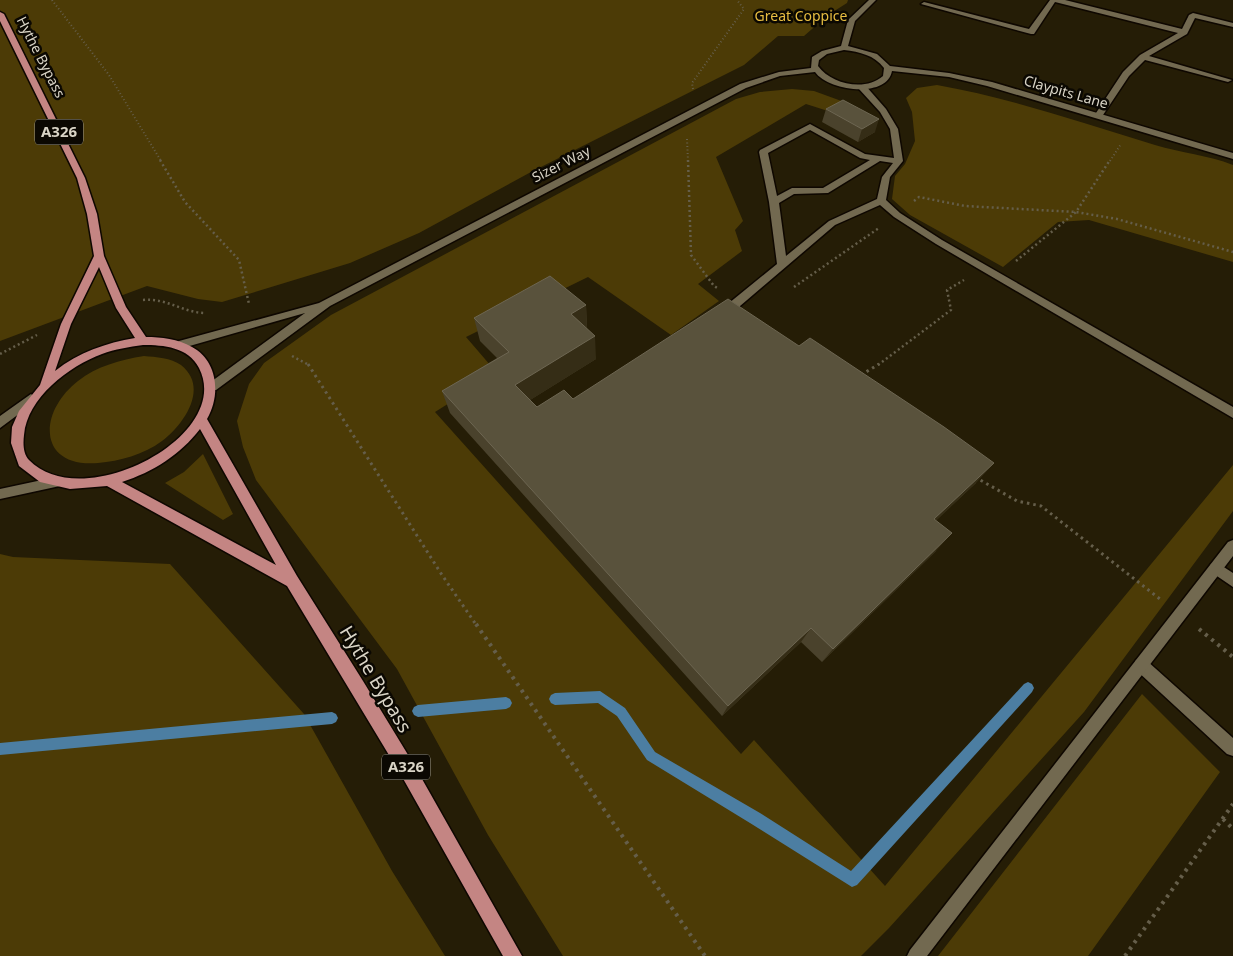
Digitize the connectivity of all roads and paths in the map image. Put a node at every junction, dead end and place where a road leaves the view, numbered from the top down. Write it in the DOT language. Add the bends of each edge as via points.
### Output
graph roads {
  1 [pos="52,0"];
  2 [pos="737,0"];
  3 [pos="874,0"];
  4 [pos="1055,0"];
  5 [pos="1073,2"];
  6 [pos="924,4"];
  7 [pos="0,14"];
  8 [pos="1233,25"];
  9 [pos="1184,32"];
  10 [pos="844,48"];
  11 [pos="1143,57"];
  12 [pos="888,68"];
  13 [pos="815,70"];
  14 [pos="1228,80"];
  15 [pos="862,87"];
  16 [pos="686,116"];
  17 [pos="1098,116"];
  18 [pos="1233,156"];
  19 [pos="879,158"];
  20 [pos="899,161"];
  21 [pos="774,202"];
  22 [pos="881,202"];
  23 [pos="99,256"];
  24 [pos="782,265"];
  25 [pos="326,303"];
  26 [pos="720,316"];
  27 [pos="258,323"];
  28 [pos="143,341"];
  29 [pos="268,344"];
  30 [pos="179,345"];
  31 [pos="46,384"];
  32 [pos="212,387"];
  33 [pos="31,400"];
  34 [pos="1233,413"];
  35 [pos="201,419"];
  36 [pos="0,423"];
  37 [pos="974,477"];
  38 [pos="108,481"];
  39 [pos="56,482"];
  40 [pos="0,494"];
  41 [pos="1233,546"];
  42 [pos="1216,568"];
  43 [pos="292,581"];
  44 [pos="1233,581"];
  45 [pos="1180,615"];
  46 [pos="1233,657"];
  47 [pos="1141,665"];
  48 [pos="1233,748"];
  49 [pos="1233,804"];
  50 [pos="1223,819"];
  51 [pos="1233,829"];
  52 [pos="513,956"];
  53 [pos="705,956"];
  54 [pos="916,956"];
  55 [pos="1126,956"];
  1 -- 27 [label="path" via="109,75 184,202 239,260 248,302"];
  2 -- 16 [label="path" via="744,9 692,83 693,96"];
  3 -- 10 [label="street" via="852,20"];
  4 -- 5 [label="street"];
  4 -- 6 [label="street" via="1031,32"];
  5 -- 9 [label="street"];
  7 -- 23 [label="main road, Hythe Bypass / A326" via="81,178 92,214"];
  8 -- 9 [label="street" via="1193,15"];
  9 -- 11 [label="street"];
  10 -- 12 [label="street" via="877,56"];
  10 -- 13 [label="street" via="823,52 816,57 813,63"];
  11 -- 14 [label="street"];
  11 -- 17 [label="street" via="1126,74"];
  12 -- 15 [label="street" via="889,73 880,83"];
  12 -- 17 [label="street, Claypits Lane" via="949,75 989,84"];
  13 -- 15 [label="street" via="828,81"];
  13 -- 16 [label="street, Sizer Way" via="779,74 743,86"];
  15 -- 20 [label="street" via="894,129"];
  16 -- 25 [label="street, Sizer Way"];
  17 -- 18 [label="street, Claypits Lane"];
  19 -- 20 [label="street"];
  19 -- 21 [label="street" via="825,191 792,191"];
  19 -- 21 [label="street" via="863,156 810,127 763,152"];
  20 -- 22 [label="street" via="886,176"];
  21 -- 24 [label="street"];
  22 -- 24 [label="street" via="832,223"];
  22 -- 34 [label="street" via="939,242"];
  23 -- 28 [label="main road, Hythe Bypass / A326" via="121,308"];
  23 -- 31 [label="main road" via="66,324"];
  24 -- 26 [label="street"];
  25 -- 27 [label="street, Sizer Way"];
  25 -- 29 [label="street, Sizer Way"];
  27 -- 30 [label="street, Sizer Way"];
  28 -- 30 [label="main road"];
  28 -- 31 [label="main road" via="117,345 92,354 67,367"];
  29 -- 32 [label="street, Sizer Way"];
  29 -- 53 [label="path" via="307,364 442,575"];
  30 -- 32 [label="main road" via="197,354 208,369"];
  31 -- 33 [label="main road"];
  32 -- 35 [label="main road"];
  33 -- 36 [label="street"];
  33 -- 39 [label="main road" via="20,420 16,440 21,459 34,473"];
  35 -- 38 [label="main road" via="186,439 164,457"];
  35 -- 43 [label="main road, Hythe Bypass / A326"];
  37 -- 45 [label="path" via="1017,501 1041,506"];
  38 -- 39 [label="main road" via="80,485"];
  38 -- 43 [label="main road, Hythe Bypass / A326"];
  39 -- 40 [label="street"];
  41 -- 42 [label="street"];
  42 -- 44 [label="street"];
  42 -- 45 [label="street"];
  43 -- 52 [label="main road, Hythe Bypass / A326" via="407,768"];
  45 -- 46 [label="path"];
  45 -- 47 [label="street"];
  47 -- 48 [label="street"];
  47 -- 54 [label="street"];
  49 -- 50 [label="path"];
  50 -- 51 [label="path"];
  50 -- 55 [label="path"];
}
